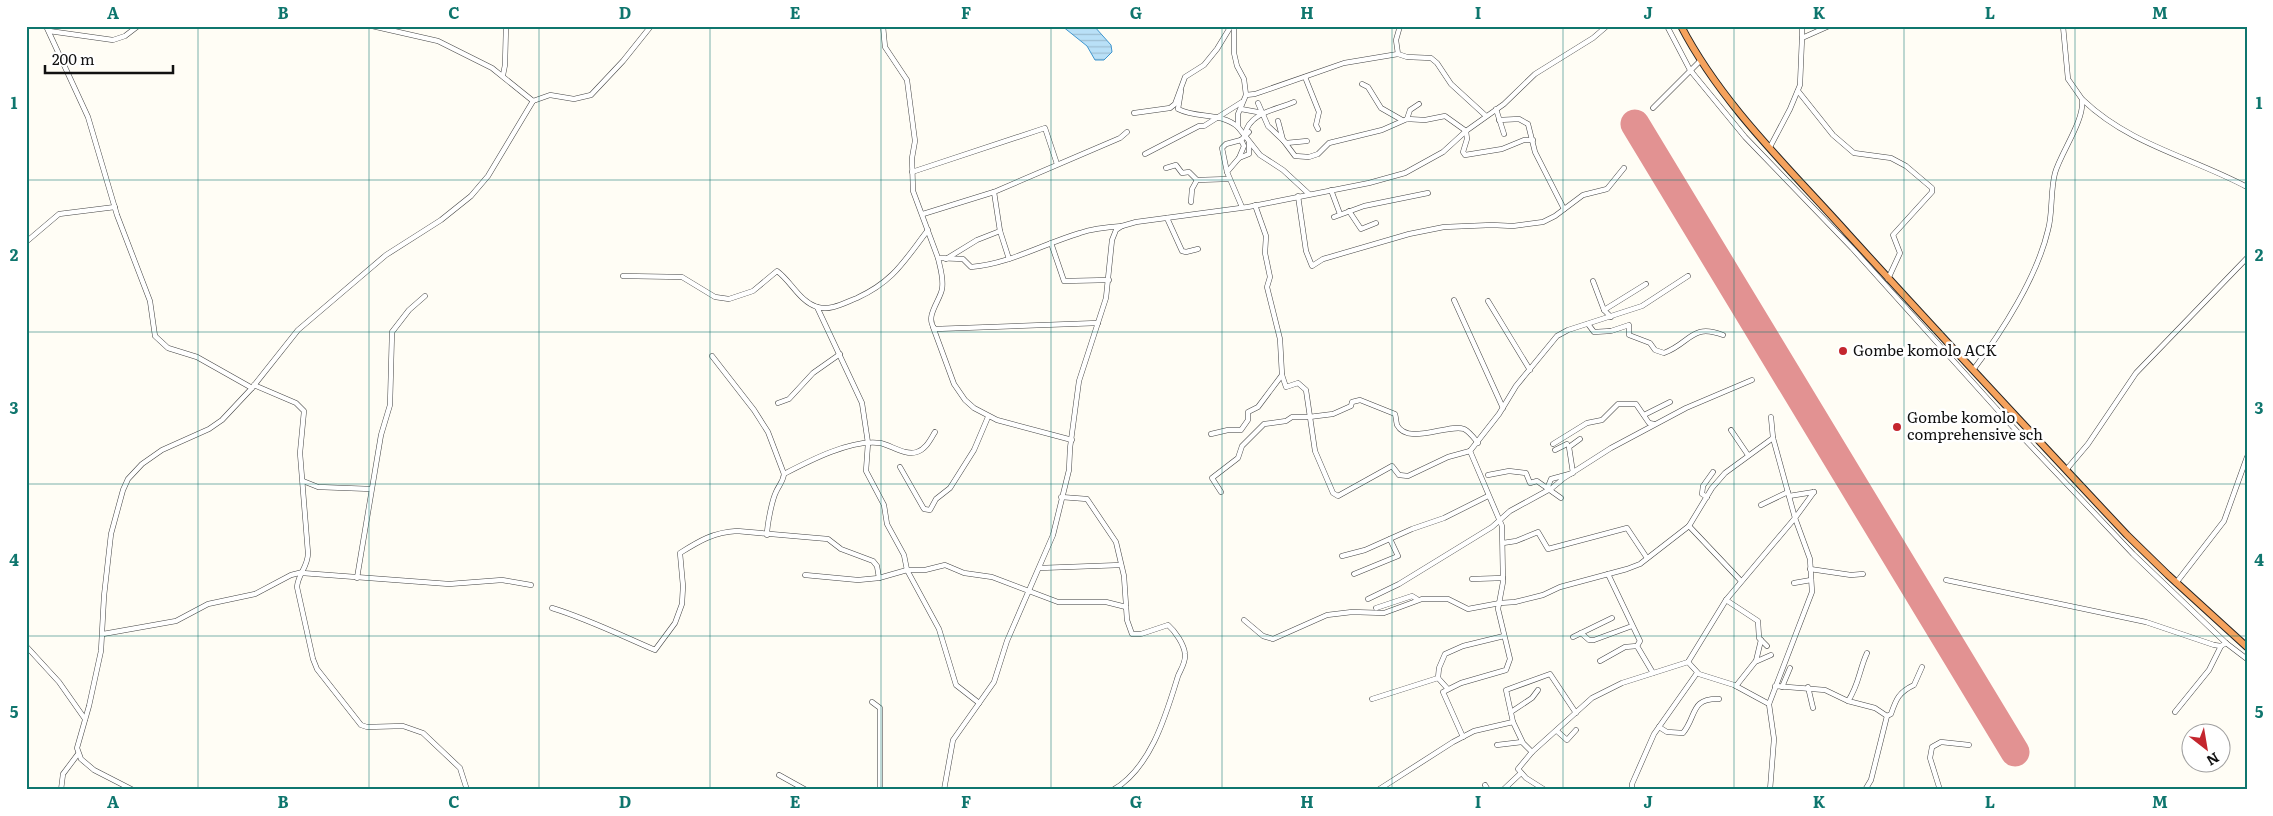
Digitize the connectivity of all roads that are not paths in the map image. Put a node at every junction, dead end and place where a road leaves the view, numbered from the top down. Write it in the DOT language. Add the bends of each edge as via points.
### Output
graph roads {
  1 [pos="138,26"];
  2 [pos="372,26"];
  3 [pos="506,26"];
  4 [pos="651,26"];
  5 [pos="883,26"];
  6 [pos="1232,26"];
  7 [pos="1400,26"];
  8 [pos="1607,26"];
  9 [pos="1667,26"];
  10 [pos="1681,26"];
  11 [pos="1802,26"];
  12 [pos="1829,26"];
  13 [pos="2063,26"];
  14 [pos="47,28"];
  15 [pos="1802,38"];
  16 [pos="1398,54"];
  17 [pos="1700,61"];
  18 [pos="1690,70"];
  19 [pos="502,75"];
  20 [pos="1305,77"];
  21 [pos="1362,84"];
  22 [pos="1182,86"];
  23 [pos="1798,91"];
  24 [pos="1246,95"];
  25 [pos="2083,100"];
  26 [pos="533,101"];
  27 [pos="1242,102"];
  28 [pos="1294,102"];
  29 [pos="1258,103"];
  30 [pos="1419,104"];
  31 [pos="1653,108"];
  32 [pos="1241,109"];
  33 [pos="1496,109"];
  34 [pos="1134,113"];
  35 [pos="1263,113"];
  36 [pos="1218,116"];
  37 [pos="1486,116"];
  38 [pos="1405,119"];
  39 [pos="1499,120"];
  40 [pos="1278,121"];
  41 [pos="1238,127"];
  42 [pos="1318,129"];
  43 [pos="1466,131"];
  44 [pos="1127,132"];
  45 [pos="1246,134"];
  46 [pos="1504,134"];
  47 [pos="1241,140"];
  48 [pos="1283,140"];
  49 [pos="1533,140"];
  50 [pos="1248,142"];
  51 [pos="1306,142"];
  52 [pos="1770,147"];
  53 [pos="1145,154"];
  54 [pos="1239,158"];
  55 [pos="1057,164"];
  56 [pos="1166,168"];
  57 [pos="1624,168"];
  58 [pos="912,172"];
  59 [pos="1227,172"];
  60 [pos="1229,179"];
  61 [pos="1197,180"];
  62 [pos="2247,187"];
  63 [pos="1331,190"];
  64 [pos="994,192"];
  65 [pos="1308,194"];
  66 [pos="1428,194"];
  67 [pos="1298,196"];
  68 [pos="1190,202"];
  69 [pos="1255,205"];
  70 [pos="115,208"];
  71 [pos="1242,208"];
  72 [pos="1564,209"];
  73 [pos="1350,211"];
  74 [pos="923,214"];
  75 [pos="1340,214"];
  76 [pos="1334,216"];
  77 [pos="1167,218"];
  78 [pos="1376,223"];
  79 [pos="1122,226"];
  80 [pos="928,230"];
  81 [pos="1000,231"];
  82 [pos="26,242"];
  83 [pos="1051,243"];
  84 [pos="1198,249"];
  85 [pos="938,258"];
  86 [pos="2247,258"];
  87 [pos="946,259"];
  88 [pos="1009,259"];
  89 [pos="623,276"];
  90 [pos="1688,276"];
  91 [pos="1888,279"];
  92 [pos="1109,280"];
  93 [pos="1593,281"];
  94 [pos="1646,284"];
  95 [pos="425,296"];
  96 [pos="1454,300"];
  97 [pos="1488,301"];
  98 [pos="817,307"];
  99 [pos="1604,310"];
  100 [pos="1611,317"];
  101 [pos="1098,323"];
  102 [pos="1588,324"];
  103 [pos="933,328"];
  104 [pos="1724,334"];
  105 [pos="840,354"];
  106 [pos="712,356"];
  107 [pos="1530,370"];
  108 [pos="1973,370"];
  109 [pos="1282,375"];
  110 [pos="1752,380"];
  111 [pos="253,387"];
  112 [pos="1670,402"];
  113 [pos="778,403"];
  114 [pos="1503,408"];
  115 [pos="1644,416"];
  116 [pos="988,417"];
  117 [pos="1309,417"];
  118 [pos="1771,417"];
  119 [pos="1657,423"];
  120 [pos="1731,430"];
  121 [pos="935,432"];
  122 [pos="1211,434"];
  123 [pos="1773,438"];
  124 [pos="1580,439"];
  125 [pos="1072,440"];
  126 [pos="868,443"];
  127 [pos="1478,443"];
  128 [pos="1567,443"];
  129 [pos="1553,444"];
  130 [pos="1556,450"];
  131 [pos="1470,451"];
  132 [pos="1748,455"];
  133 [pos="2247,457"];
  134 [pos="900,467"];
  135 [pos="2066,470"];
  136 [pos="1713,472"];
  137 [pos="1573,473"];
  138 [pos="784,474"];
  139 [pos="1488,475"];
  140 [pos="303,481"];
  141 [pos="371,489"];
  142 [pos="1548,490"];
  143 [pos="1221,492"];
  144 [pos="1789,494"];
  145 [pos="1488,496"];
  146 [pos="1061,497"];
  147 [pos="1707,497"];
  148 [pos="1562,498"];
  149 [pos="1761,505"];
  150 [pos="1795,518"];
  151 [pos="1500,521"];
  152 [pos="1689,526"];
  153 [pos="767,535"];
  154 [pos="1390,539"];
  155 [pos="1503,543"];
  156 [pos="1342,556"];
  157 [pos="1647,558"];
  158 [pos="1121,565"];
  159 [pos="1040,568"];
  160 [pos="1810,569"];
  161 [pos="907,570"];
  162 [pos="303,573"];
  163 [pos="805,574"];
  164 [pos="1354,574"];
  165 [pos="1608,574"];
  166 [pos="1863,574"];
  167 [pos="357,578"];
  168 [pos="879,578"];
  169 [pos="1503,578"];
  170 [pos="1472,579"];
  171 [pos="1811,580"];
  172 [pos="1946,580"];
  173 [pos="1741,581"];
  174 [pos="1794,583"];
  175 [pos="2176,583"];
  176 [pos="531,584"];
  177 [pos="1029,592"];
  178 [pos="1418,599"];
  179 [pos="1368,600"];
  180 [pos="1726,600"];
  181 [pos="1500,603"];
  182 [pos="1126,607"];
  183 [pos="552,608"];
  184 [pos="1376,608"];
  185 [pos="1612,618"];
  186 [pos="1244,620"];
  187 [pos="1632,626"];
  188 [pos="1581,633"];
  189 [pos="102,634"];
  190 [pos="1504,636"];
  191 [pos="1573,637"];
  192 [pos="1761,640"];
  193 [pos="2226,643"];
  194 [pos="26,646"];
  195 [pos="1637,646"];
  196 [pos="1767,646"];
  197 [pos="2221,646"];
  198 [pos="2247,646"];
  199 [pos="1866,654"];
  200 [pos="1771,655"];
  201 [pos="2247,659"];
  202 [pos="1600,661"];
  203 [pos="1756,661"];
  204 [pos="1688,662"];
  205 [pos="1922,667"];
  206 [pos="1790,668"];
  207 [pos="1697,672"];
  208 [pos="1652,673"];
  209 [pos="1438,678"];
  210 [pos="1736,686"];
  211 [pos="1775,686"];
  212 [pos="1782,687"];
  213 [pos="1808,687"];
  214 [pos="1447,688"];
  215 [pos="1538,690"];
  216 [pos="1372,699"];
  217 [pos="1718,699"];
  218 [pos="1848,701"];
  219 [pos="872,702"];
  220 [pos="979,703"];
  221 [pos="1769,704"];
  222 [pos="1813,708"];
  223 [pos="1511,712"];
  224 [pos="2175,712"];
  225 [pos="1576,713"];
  226 [pos="1887,716"];
  227 [pos="85,719"];
  228 [pos="1513,722"];
  229 [pos="1659,727"];
  230 [pos="1576,730"];
  231 [pos="1557,731"];
  232 [pos="1463,737"];
  233 [pos="1567,740"];
  234 [pos="1522,742"];
  235 [pos="1497,745"];
  236 [pos="1969,745"];
  237 [pos="1566,747"];
  238 [pos="1532,752"];
  239 [pos="78,754"];
  240 [pos="1521,773"];
  241 [pos="779,775"];
  242 [pos="1535,787"];
  243 [pos="61,790"];
  244 [pos="133,790"];
  245 [pos="467,790"];
  246 [pos="806,790"];
  247 [pos="880,790"];
  248 [pos="944,790"];
  249 [pos="1113,790"];
  250 [pos="1378,790"];
  251 [pos="1503,790"];
  252 [pos="1545,790"];
  253 [pos="1632,790"];
  254 [pos="1770,790"];
  255 [pos="1865,790"];
  256 [pos="1940,790"];
  1 -- 14 [label="street" via="113,40"];
  2 -- 19 [label="street" via="438,40"];
  3 -- 19 [label="street"];
  4 -- 26 [label="street" via="591,95 574,99 550,96"];
  5 -- 58 [label="street" via="884,47 908,84 915,141"];
  6 -- 22 [label="street" via="1211,57 1185,77"];
  6 -- 24 [label="street" via="1236,66 1244,79"];
  7 -- 16 [label="street" via="1396,40"];
  8 -- 33 [label="street" via="1535,74"];
  9 -- 18 [label="street"];
  10 -- 17 [label="highway"];
  11 -- 15 [label="street"];
  12 -- 15 [label="street"];
  13 -- 25 [label="street" via="2068,79"];
  14 -- 70 [label="street" via="88,118"];
  15 -- 23 [label="street" via="1802,76"];
  16 -- 20 [label="street" via="1350,62"];
  16 -- 37 [label="street" via="1431,58 1451,84"];
  17 -- 18 [label="street"];
  17 -- 52 [label="highway"];
  18 -- 31 [label="street"];
  18 -- 193 [label="street" via="1746,138 1852,248 2050,466 2133,554"];
  19 -- 26 [label="street"];
  20 -- 24 [label="street"];
  20 -- 42 [label="street" via="1319,112"];
  21 -- 38 [label="street" via="1368,87 1381,108"];
  22 -- 34 [label="street" via="1170,108"];
  22 -- 36 [label="street" via="1178,109 1195,116"];
  23 -- 52 [label="street"];
  23 -- 91 [label="street" via="1833,135 1854,153 1891,158 1932,188 1917,211 1893,235 1900,253"];
  24 -- 27 [label="street"];
  25 -- 62 [label="street" via="2132,137"];
  25 -- 108 [label="street" via="2056,173 2048,232 2034,269 2000,332"];
  26 -- 111 [label="street" via="476,192 451,213 386,255 298,330"];
  27 -- 32 [label="street"];
  27 -- 36 [label="street"];
  28 -- 35 [label="street"];
  29 -- 35 [label="street"];
  30 -- 38 [label="street"];
  32 -- 35 [label="street"];
  32 -- 41 [label="street"];
  33 -- 37 [label="street"];
  33 -- 39 [label="street"];
  35 -- 45 [label="street" via="1246,126"];
  35 -- 48 [label="street" via="1268,126"];
  36 -- 41 [label="street"];
  36 -- 53 [label="street"];
  37 -- 43 [label="street"];
  38 -- 43 [label="street" via="1445,116"];
  38 -- 48 [label="street" via="1382,130 1329,144 1318,154 1308,156 1296,156"];
  39 -- 46 [label="street"];
  39 -- 49 [label="street" via="1523,121 1528,124"];
  40 -- 48 [label="street"];
  41 -- 45 [label="street"];
  43 -- 49 [label="street" via="1465,155"];
  43 -- 63 [label="street" via="1443,152 1404,173"];
  44 -- 55 [label="street" via="1120,138"];
  45 -- 47 [label="street"];
  45 -- 50 [label="street"];
  47 -- 54 [label="street" via="1244,146"];
  47 -- 59 [label="street" via="1222,148"];
  48 -- 51 [label="street" via="1286,143"];
  49 -- 72 [label="street" via="1535,152"];
  50 -- 54 [label="street" via="1249,154"];
  50 -- 65 [label="street"];
  52 -- 91 [label="highway"];
  54 -- 59 [label="street"];
  55 -- 58 [label="street" via="1045,128"];
  55 -- 64 [label="street"];
  56 -- 61 [label="street" via="1176,165 1182,173 1189,172"];
  57 -- 72 [label="street" via="1607,189 1582,195"];
  58 -- 74 [label="street" via="913,191"];
  59 -- 60 [label="street"];
  60 -- 61 [label="street"];
  60 -- 71 [label="street"];
  61 -- 68 [label="street"];
  63 -- 65 [label="street"];
  63 -- 75 [label="street"];
  64 -- 74 [label="street"];
  64 -- 81 [label="street"];
  65 -- 67 [label="street"];
  66 -- 73 [label="street"];
  67 -- 69 [label="street"];
  67 -- 72 [label="street" via="1311,266 1323,259 1409,234 1464,225 1532,224 1543,222"];
  69 -- 71 [label="street"];
  69 -- 109 [label="street" via="1266,236 1265,253 1270,277 1267,286 1280,339"];
  70 -- 82 [label="street" via="58,214"];
  70 -- 111 [label="street" via="150,300 153,328 158,340 174,351 197,357"];
  71 -- 77 [label="street"];
  73 -- 75 [label="street"];
  73 -- 78 [label="street" via="1362,228"];
  74 -- 80 [label="street"];
  75 -- 76 [label="street"];
  77 -- 79 [label="street"];
  77 -- 84 [label="street" via="1182,251"];
  79 -- 83 [label="street" via="1086,231"];
  79 -- 92 [label="street" via="1116,230 1112,240"];
  80 -- 85 [label="street"];
  80 -- 98 [label="street" via="905,261 876,289 842,306"];
  81 -- 87 [label="street" via="977,240"];
  81 -- 88 [label="street"];
  83 -- 88 [label="street"];
  83 -- 92 [label="street" via="1064,280"];
  85 -- 87 [label="street"];
  85 -- 103 [label="street" via="943,287 932,315"];
  86 -- 135 [label="street" via="2136,373 2088,444"];
  87 -- 88 [label="street" via="963,259 971,267 988,266"];
  89 -- 98 [label="street" via="686,278 723,300 753,291 777,270 792,288"];
  90 -- 100 [label="street" via="1642,306"];
  91 -- 108 [label="highway"];
  92 -- 101 [label="street"];
  93 -- 99 [label="street"];
  94 -- 99 [label="street"];
  95 -- 141 [label="street" via="392,332 390,405"];
  96 -- 114 [label="street"];
  97 -- 107 [label="street"];
  98 -- 105 [label="street"];
  99 -- 100 [label="street"];
  100 -- 102 [label="street"];
  101 -- 103 [label="street"];
  101 -- 125 [label="street" via="1079,381"];
  102 -- 104 [label="street" via="1594,332 1611,332 1628,325 1628,335 1650,343 1655,350 1664,353 1677,348 1698,332 1709,329"];
  102 -- 107 [label="street" via="1557,336"];
  103 -- 116 [label="street" via="958,391"];
  105 -- 113 [label="street" via="808,377 789,399"];
  105 -- 126 [label="street" via="862,403"];
  106 -- 138 [label="street" via="768,432"];
  107 -- 114 [label="street"];
  108 -- 135 [label="highway"];
  109 -- 117 [label="street" via="1286,386 1298,383 1306,390"];
  109 -- 122 [label="street" via="1258,407 1248,412 1248,420 1241,430"];
  110 -- 119 [label="street"];
  111 -- 140 [label="street" via="296,403 303,409 300,453"];
  111 -- 189 [label="street" via="222,420 156,454 126,483 111,534"];
  112 -- 115 [label="street"];
  114 -- 127 [label="street"];
  115 -- 119 [label="street" via="1650,424"];
  115 -- 128 [label="street" via="1636,404 1618,404 1602,420 1582,426"];
  116 -- 125 [label="street"];
  116 -- 134 [label="street" via="974,450 950,488 936,499 930,510 924,509"];
  117 -- 127 [label="street" via="1334,414 1360,400 1395,414 1401,429 1422,434 1458,428 1466,430"];
  117 -- 131 [label="street" via="1316,451 1333,493 1338,496 1392,466 1402,477"];
  117 -- 143 [label="street" via="1292,417 1264,424 1242,446 1238,458 1212,478"];
  118 -- 123 [label="street"];
  119 -- 137 [label="street"];
  120 -- 132 [label="street"];
  121 -- 126 [label="street" via="925,447 916,453 881,443"];
  123 -- 132 [label="street"];
  123 -- 144 [label="street"];
  124 -- 128 [label="street"];
  125 -- 146 [label="street" via="1069,470"];
  126 -- 138 [label="street" via="846,447"];
  126 -- 161 [label="street" via="867,474 880,496 887,524 904,555"];
  127 -- 131 [label="street"];
  128 -- 129 [label="street"];
  128 -- 130 [label="street"];
  128 -- 137 [label="street"];
  131 -- 145 [label="street"];
  132 -- 147 [label="street" via="1724,473"];
  133 -- 175 [label="street" via="2224,521"];
  135 -- 175 [label="highway"];
  136 -- 147 [label="street" via="1703,486 1702,494"];
  137 -- 142 [label="street"];
  138 -- 153 [label="street" via="784,480 775,493"];
  139 -- 142 [label="street" via="1509,471 1526,473 1530,483 1537,481"];
  140 -- 141 [label="street" via="318,487"];
  140 -- 162 [label="street" via="308,553"];
  141 -- 167 [label="street"];
  142 -- 148 [label="street"];
  142 -- 151 [label="street" via="1510,511"];
  144 -- 149 [label="street"];
  144 -- 150 [label="street"];
  144 -- 150 [label="street" via="1814,492"];
  145 -- 151 [label="street"];
  145 -- 154 [label="street"];
  146 -- 158 [label="street" via="1090,501 1116,542"];
  146 -- 159 [label="street" via="1053,536"];
  147 -- 152 [label="street"];
  150 -- 160 [label="street" via="1810,559"];
  150 -- 173 [label="street"];
  151 -- 155 [label="street"];
  151 -- 179 [label="street"];
  152 -- 157 [label="street"];
  152 -- 173 [label="street"];
  153 -- 168 [label="street" via="828,540 841,549 873,561"];
  153 -- 183 [label="street" via="721,532 680,553 684,586 682,604 675,623 655,650 613,634 591,621"];
  154 -- 156 [label="street"];
  154 -- 164 [label="street" via="1398,556"];
  155 -- 157 [label="street" via="1538,532 1548,549 1627,528"];
  155 -- 169 [label="street"];
  157 -- 165 [label="street" via="1636,566"];
  158 -- 159 [label="street"];
  158 -- 182 [label="street"];
  159 -- 177 [label="street"];
  160 -- 166 [label="street"];
  160 -- 171 [label="street"];
  161 -- 168 [label="street"];
  161 -- 177 [label="street" via="945,565 964,574 992,577"];
  161 -- 220 [label="street" via="939,629 956,686"];
  162 -- 167 [label="street"];
  162 -- 189 [label="street" via="291,575 255,594 208,604 176,621"];
  162 -- 245 [label="street" via="297,587 313,659 320,674 364,726 403,726 423,733 460,768"];
  163 -- 168 [label="street" via="858,580"];
  165 -- 181 [label="street" via="1560,587 1535,598"];
  165 -- 187 [label="street"];
  167 -- 176 [label="street" via="449,584 502,580"];
  169 -- 170 [label="street"];
  169 -- 181 [label="street"];
  171 -- 174 [label="street"];
  171 -- 211 [label="street" via="1809,603"];
  172 -- 197 [label="street" via="2146,622"];
  173 -- 180 [label="street"];
  175 -- 198 [label="highway"];
  177 -- 182 [label="street" via="1058,602 1106,602"];
  177 -- 220 [label="street" via="1006,641 994,682"];
  178 -- 181 [label="street" via="1448,599 1468,609"];
  178 -- 184 [label="street" via="1412,596"];
  178 -- 186 [label="street" via="1384,614 1352,612 1327,615 1273,639 1263,636"];
  180 -- 192 [label="street" via="1758,621"];
  180 -- 204 [label="street"];
  181 -- 190 [label="street" via="1498,609"];
  182 -- 249 [label="street" via="1132,634 1168,625 1182,644 1185,658 1152,746 1127,780"];
  185 -- 188 [label="street"];
  187 -- 188 [label="street" via="1594,640 1583,637"];
  187 -- 195 [label="street" via="1640,641"];
  188 -- 191 [label="street"];
  189 -- 227 [label="street"];
  190 -- 209 [label="street" via="1462,646 1445,654"];
  190 -- 214 [label="street" via="1510,659 1506,670"];
  192 -- 196 [label="street"];
  192 -- 203 [label="street"];
  193 -- 197 [label="street"];
  193 -- 201 [label="street"];
  194 -- 227 [label="street"];
  195 -- 202 [label="street" via="1626,647"];
  195 -- 208 [label="street"];
  197 -- 224 [label="street" via="2209,670"];
  199 -- 218 [label="street" via="1862,672"];
  200 -- 203 [label="street"];
  203 -- 210 [label="street"];
  204 -- 207 [label="street"];
  204 -- 208 [label="street"];
  205 -- 226 [label="street" via="1914,685 1896,698 1891,714"];
  206 -- 212 [label="street"];
  207 -- 210 [label="street"];
  207 -- 229 [label="street"];
  208 -- 225 [label="street" via="1602,693"];
  209 -- 214 [label="street"];
  209 -- 216 [label="street"];
  210 -- 221 [label="street"];
  211 -- 212 [label="street"];
  211 -- 221 [label="street"];
  212 -- 213 [label="street"];
  213 -- 218 [label="street" via="1825,690"];
  213 -- 222 [label="street"];
  214 -- 232 [label="street" via="1443,692 1445,699"];
  215 -- 223 [label="street"];
  217 -- 229 [label="street" via="1708,699 1696,706 1683,732 1667,732"];
  218 -- 226 [label="street" via="1875,708"];
  219 -- 247 [label="street" via="880,708"];
  220 -- 248 [label="street" via="953,740"];
  221 -- 254 [label="street" via="1774,739"];
  223 -- 225 [label="street" via="1506,690 1550,674"];
  223 -- 228 [label="street"];
  225 -- 231 [label="street"];
  226 -- 255 [label="street"];
  227 -- 239 [label="street"];
  228 -- 232 [label="street" via="1474,731"];
  228 -- 234 [label="street"];
  229 -- 253 [label="street" via="1640,763"];
  230 -- 233 [label="street"];
  231 -- 233 [label="street"];
  231 -- 238 [label="street"];
  232 -- 250 [label="street"];
  233 -- 237 [label="street"];
  234 -- 235 [label="street"];
  234 -- 238 [label="street"];
  236 -- 256 [label="street" via="1941,742 1932,747 1930,758"];
  238 -- 240 [label="street" via="1518,766"];
  239 -- 243 [label="street" via="66,770"];
  239 -- 244 [label="street" via="94,770"];
  240 -- 242 [label="street"];
  240 -- 251 [label="street"];
  241 -- 246 [label="street"];
  242 -- 252 [label="street"];
}
